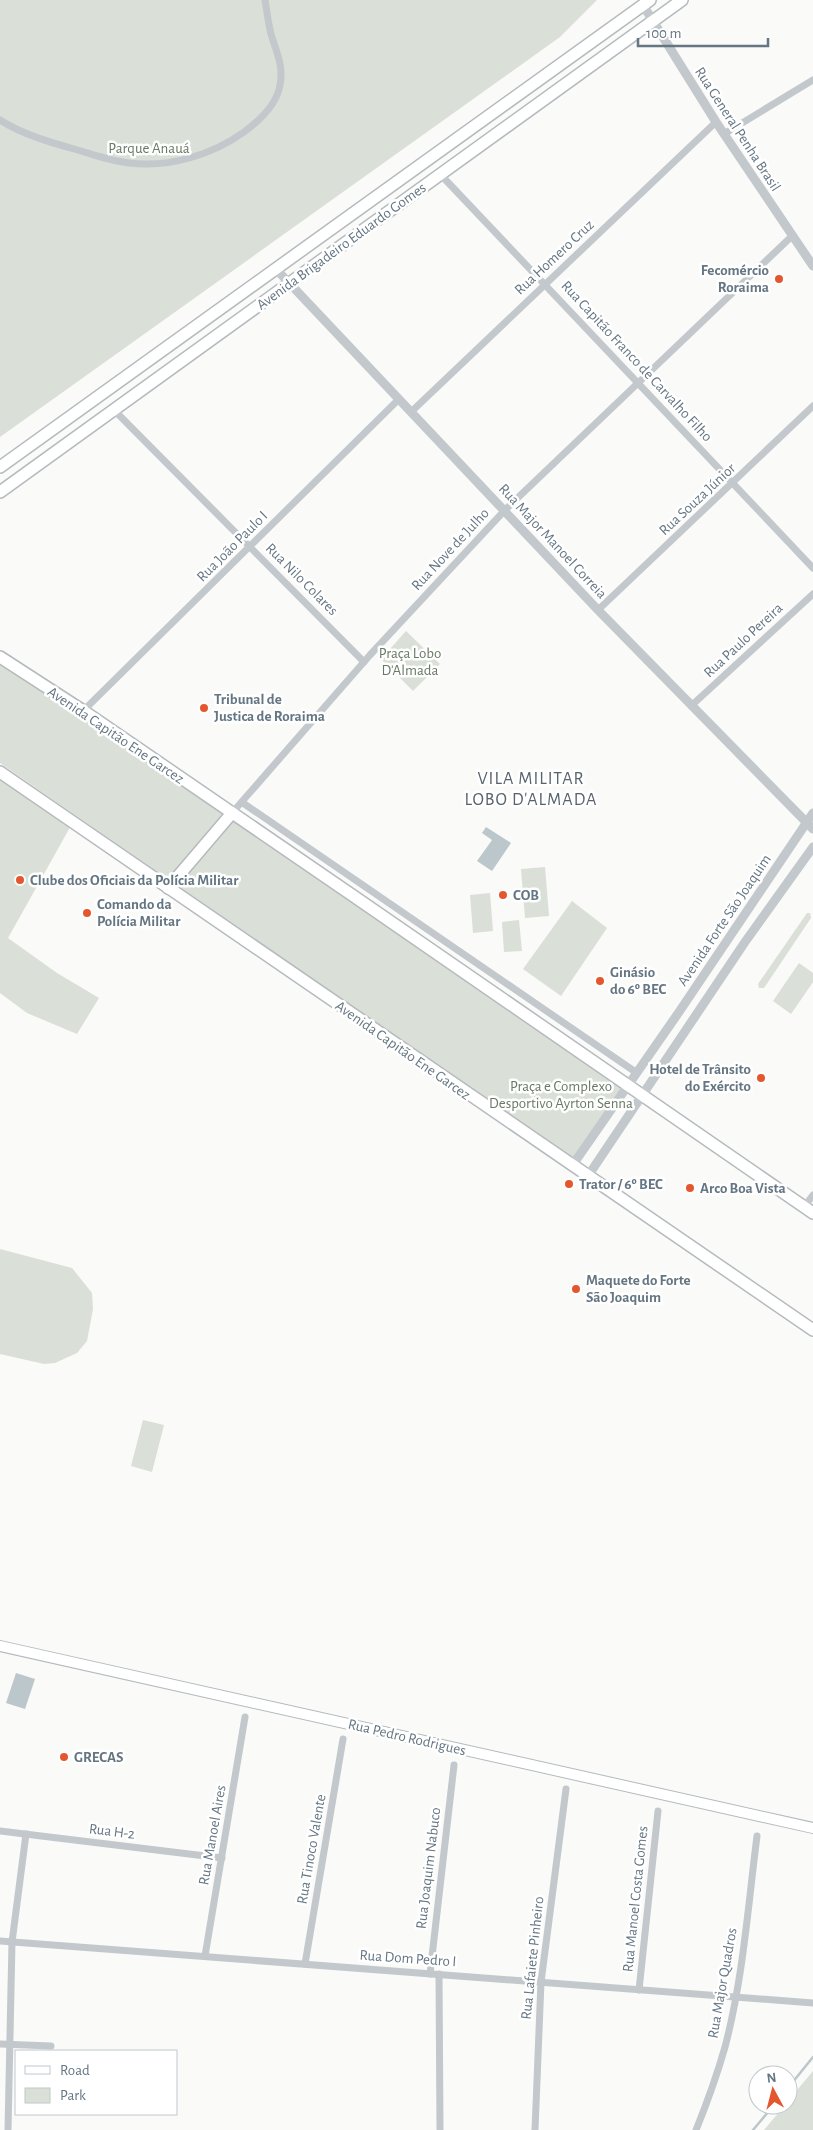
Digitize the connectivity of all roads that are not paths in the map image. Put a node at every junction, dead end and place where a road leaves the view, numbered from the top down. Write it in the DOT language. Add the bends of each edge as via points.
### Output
graph roads {
  1 [pos="265,0"];
  2 [pos="682,0"];
  3 [pos="646,2"];
  4 [pos="653,21"];
  5 [pos="813,80"];
  6 [pos="0,120"];
  7 [pos="716,122"];
  8 [pos="724,134"];
  9 [pos="440,174"];
  10 [pos="792,236"];
  11 [pos="813,266"];
  12 [pos="276,269"];
  13 [pos="289,284"];
  14 [pos="546,284"];
  15 [pos="639,383"];
  16 [pos="398,400"];
  17 [pos="813,406"];
  18 [pos="114,410"];
  19 [pos="411,412"];
  20 [pos="0,467"];
  21 [pos="734,483"];
  22 [pos="0,492"];
  23 [pos="505,510"];
  24 [pos="250,547"];
  25 [pos="813,568"];
  26 [pos="813,594"];
  27 [pos="598,610"];
  28 [pos="0,657"];
  29 [pos="364,662"];
  30 [pos="691,706"];
  31 [pos="83,711"];
  32 [pos="0,772"];
  33 [pos="243,803"];
  34 [pos="813,813"];
  35 [pos="232,814"];
  36 [pos="810,826"];
  37 [pos="813,847"];
  38 [pos="168,888"];
  39 [pos="732,934"];
  40 [pos="745,942"];
  41 [pos="652,1051"];
  42 [pos="666,1060"];
  43 [pos="638,1073"];
  44 [pos="629,1085"];
  45 [pos="642,1096"];
  46 [pos="572,1166"];
  47 [pos="588,1176"];
  48 [pos="813,1195"];
  49 [pos="809,1210"];
  50 [pos="813,1330"];
  51 [pos="0,1646"];
  52 [pos="245,1717"];
  53 [pos="343,1739"];
  54 [pos="454,1764"];
  55 [pos="566,1790"];
  56 [pos="658,1811"];
  57 [pos="813,1828"];
  58 [pos="0,1831"];
  59 [pos="26,1834"];
  60 [pos="757,1836"];
  61 [pos="222,1858"];
  62 [pos="0,1941"];
  63 [pos="12,1942"];
  64 [pos="205,1956"];
  65 [pos="305,1964"];
  66 [pos="430,1974"];
  67 [pos="439,1974"];
  68 [pos="541,1982"];
  69 [pos="639,1990"];
  70 [pos="736,1997"];
  71 [pos="813,2003"];
  72 [pos="0,2044"];
  73 [pos="8,2044"];
  74 [pos="51,2046"];
  75 [pos="8,2130"];
  76 [pos="440,2130"];
  77 [pos="535,2130"];
  78 [pos="696,2130"];
  1 -- 6 [label="street" via="282,73 279,92 250,128 214,150 175,161 129,163 60,146"];
  2 -- 4 [label="main road, Avenida Brigadeiro Eduardo Gomes"];
  3 -- 4 [label="street, Rua General Penha Brasil"];
  3 -- 12 [label="main road, Avenida Brigadeiro Eduardo Gomes"];
  4 -- 7 [label="street, Rua General Penha Brasil"];
  4 -- 9 [label="main road, Avenida Brigadeiro Eduardo Gomes"];
  5 -- 8 [label="street"];
  7 -- 8 [label="street, Rua General Penha Brasil"];
  7 -- 14 [label="street, Rua Homero Cruz"];
  8 -- 10 [label="street, Rua General Penha Brasil"];
  9 -- 13 [label="main road, Avenida Brigadeiro Eduardo Gomes"];
  9 -- 14 [label="street, Rua Capitão Franco de Carvalho Filho"];
  10 -- 11 [label="street, Rua General Penha Brasil"];
  10 -- 15 [label="street, Rua Nove de Julho"];
  12 -- 13 [label="street, Rua Major Manoel Correia"];
  12 -- 20 [label="main road, Avenida Brigadeiro Eduardo Gomes"];
  13 -- 16 [label="street, Rua Major Manoel Correia"];
  13 -- 18 [label="main road, Avenida Brigadeiro Eduardo Gomes"];
  14 -- 15 [label="street, Rua Capitão Franco de Carvalho Filho"];
  14 -- 19 [label="street, Rua Homero Cruz"];
  15 -- 21 [label="street, Rua Capitão Franco de Carvalho Filho"];
  15 -- 23 [label="street, Rua Nove de Julho"];
  16 -- 19 [label="street, Rua Major Manoel Correia"];
  16 -- 24 [label="street, Rua João Paulo I"];
  17 -- 21 [label="street, Rua Souza Júnior"];
  18 -- 22 [label="main road, Avenida Brigadeiro Eduardo Gomes"];
  18 -- 24 [label="street, Rua Nilo Colares"];
  19 -- 23 [label="street, Rua Major Manoel Correia"];
  21 -- 25 [label="street, Rua Capitão Franco de Carvalho Filho"];
  21 -- 27 [label="street, Rua Souza Júnior"];
  23 -- 27 [label="street, Rua Major Manoel Correia"];
  23 -- 29 [label="street, Rua Nove de Julho"];
  24 -- 29 [label="street, Rua Nilo Colares"];
  24 -- 31 [label="street, Rua João Paulo I"];
  26 -- 30 [label="street, Rua Paulo Pereira"];
  27 -- 30 [label="street, Rua Major Manoel Correia"];
  28 -- 31 [label="main road, Avenida Capitão Ene Garcez"];
  29 -- 33 [label="street, Rua Nove de Julho"];
  30 -- 36 [label="street, Rua Major Manoel Correia"];
  31 -- 35 [label="main road, Avenida Capitão Ene Garcez"];
  32 -- 38 [label="main road, Avenida Capitão Ene Garcez"];
  33 -- 35 [label="street, Rua Nove de Julho"];
  33 -- 43 [label="street"];
  34 -- 36 [label="street, Avenida Forte São Joaquim"];
  35 -- 38 [label="main road"];
  35 -- 44 [label="main road, Avenida Capitão Ene Garcez"];
  36 -- 39 [label="street, Avenida Forte São Joaquim"];
  37 -- 40 [label="street, Avenida Forte São Joaquim"];
  38 -- 46 [label="main road, Avenida Capitão Ene Garcez"];
  39 -- 40 [label="street"];
  39 -- 41 [label="street, Avenida Forte São Joaquim"];
  40 -- 42 [label="street, Avenida Forte São Joaquim"];
  41 -- 42 [label="street"];
  41 -- 43 [label="street, Avenida Forte São Joaquim"];
  42 -- 45 [label="street, Avenida Forte São Joaquim"];
  43 -- 44 [label="street, Avenida Forte São Joaquim"];
  44 -- 45 [label="main road, Avenida Capitão Ene Garcez"];
  44 -- 46 [label="street, Avenida Forte São Joaquim"];
  45 -- 47 [label="street, Avenida Forte São Joaquim"];
  45 -- 49 [label="main road, Avenida Capitão Ene Garcez"];
  46 -- 47 [label="main road, Avenida Capitão Ene Garcez"];
  47 -- 50 [label="main road, Avenida Capitão Ene Garcez"];
  48 -- 49 [label="street"];
  51 -- 57 [label="main road, Rua Pedro Rodrigues"];
  52 -- 61 [label="street, Rua Manoel Aires"];
  53 -- 65 [label="street, Rua Tinoco Valente"];
  54 -- 66 [label="street, Rua Joaquim Nabuco"];
  55 -- 68 [label="street, Rua Lafaiete Pinheiro"];
  56 -- 69 [label="street, Rua Manoel Costa Gomes"];
  58 -- 59 [label="street, Rua H-2"];
  59 -- 61 [label="street, Rua H-2"];
  59 -- 63 [label="street"];
  60 -- 70 [label="street, Rua Major Quadros"];
  61 -- 64 [label="street, Rua Manoel Aires"];
  62 -- 63 [label="street, Rua Dom Pedro I"];
  63 -- 64 [label="street, Rua Dom Pedro I"];
  63 -- 73 [label="street"];
  64 -- 65 [label="street, Rua Dom Pedro I"];
  65 -- 66 [label="street, Rua Dom Pedro I"];
  66 -- 67 [label="street, Rua Dom Pedro I"];
  67 -- 68 [label="street, Rua Dom Pedro I"];
  67 -- 76 [label="street"];
  68 -- 69 [label="street, Rua Dom Pedro I"];
  68 -- 77 [label="street, Rua Lafaiete Pinheiro"];
  69 -- 70 [label="street, Rua Dom Pedro I"];
  70 -- 71 [label="street, Rua Dom Pedro I"];
  70 -- 78 [label="street, Rua Major Quadros" via="725,2046"];
  72 -- 73 [label="street"];
  73 -- 74 [label="street"];
  73 -- 75 [label="street"];
}
